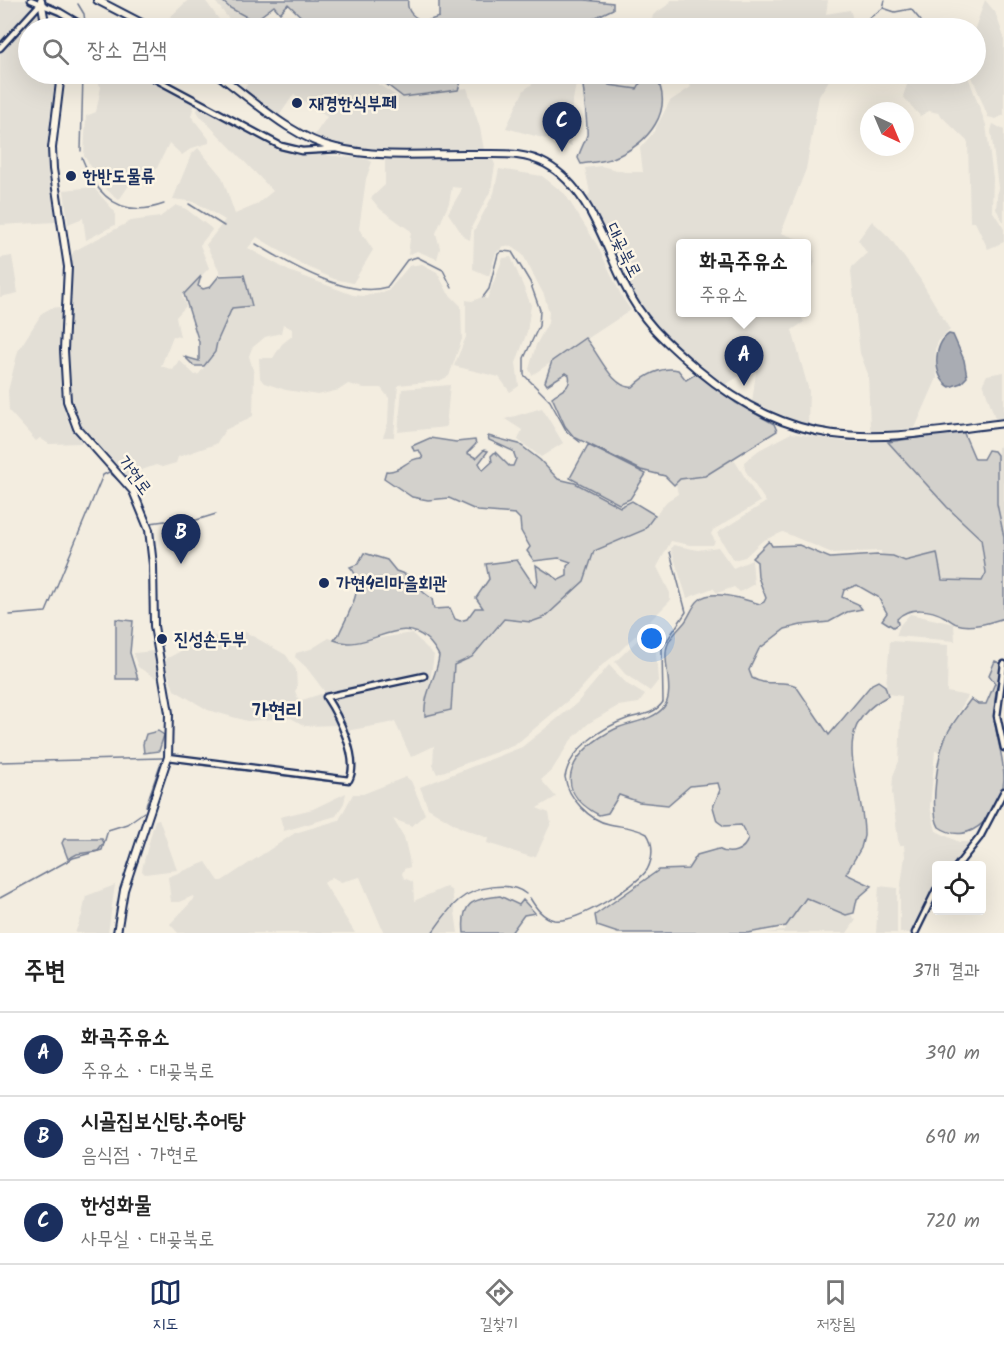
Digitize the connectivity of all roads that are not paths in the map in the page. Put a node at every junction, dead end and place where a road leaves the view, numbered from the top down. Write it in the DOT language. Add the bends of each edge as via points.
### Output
graph roads {
  1 [pos="31,0"];
  2 [pos="98,0"];
  3 [pos="41,2"];
  4 [pos="27,18"];
  5 [pos="44,18"];
  6 [pos="69,18"];
  7 [pos="132,18"];
  8 [pos="18,28"];
  9 [pos="0,48"];
  10 [pos="61,84"];
  11 [pos="164,84"];
  12 [pos="231,84"];
  13 [pos="337,149"];
  14 [pos="1004,423"];
  15 [pos="1004,664"];
  16 [pos="424,676"];
  17 [pos="1004,748"];
  18 [pos="168,757"];
  19 [pos="1004,791"];
  20 [pos="961,861"];
  21 [pos="932,898"];
  22 [pos="117,933"];
  23 [pos="915,933"];
  1 -- 3 [label="street"];
  2 -- 7 [label="street"];
  3 -- 4 [label="street"];
  3 -- 5 [label="street"];
  3 -- 6 [label="street"];
  8 -- 9 [label="street"];
  10 -- 18 [label="street, 가현로" via="52,148 68,267 64,334 67,401 77,428 133,491 149,530 153,626 170,712"];
  11 -- 13 [label="street" via="268,141 302,151"];
  12 -- 13 [label="street, 대곶북로" via="305,136"];
  13 -- 14 [label="street, 대곶북로" via="515,154 552,167 584,200 647,323 726,392 770,417 821,433 851,436"];
  15 -- 17 [label="street" via="997,716"];
  16 -- 18 [label="street" via="326,696 349,748 349,780"];
  18 -- 22 [label="street, 가현로" via="124,890"];
  19 -- 20 [label="street" via="980,837"];
  21 -- 23 [label="street"];
}
